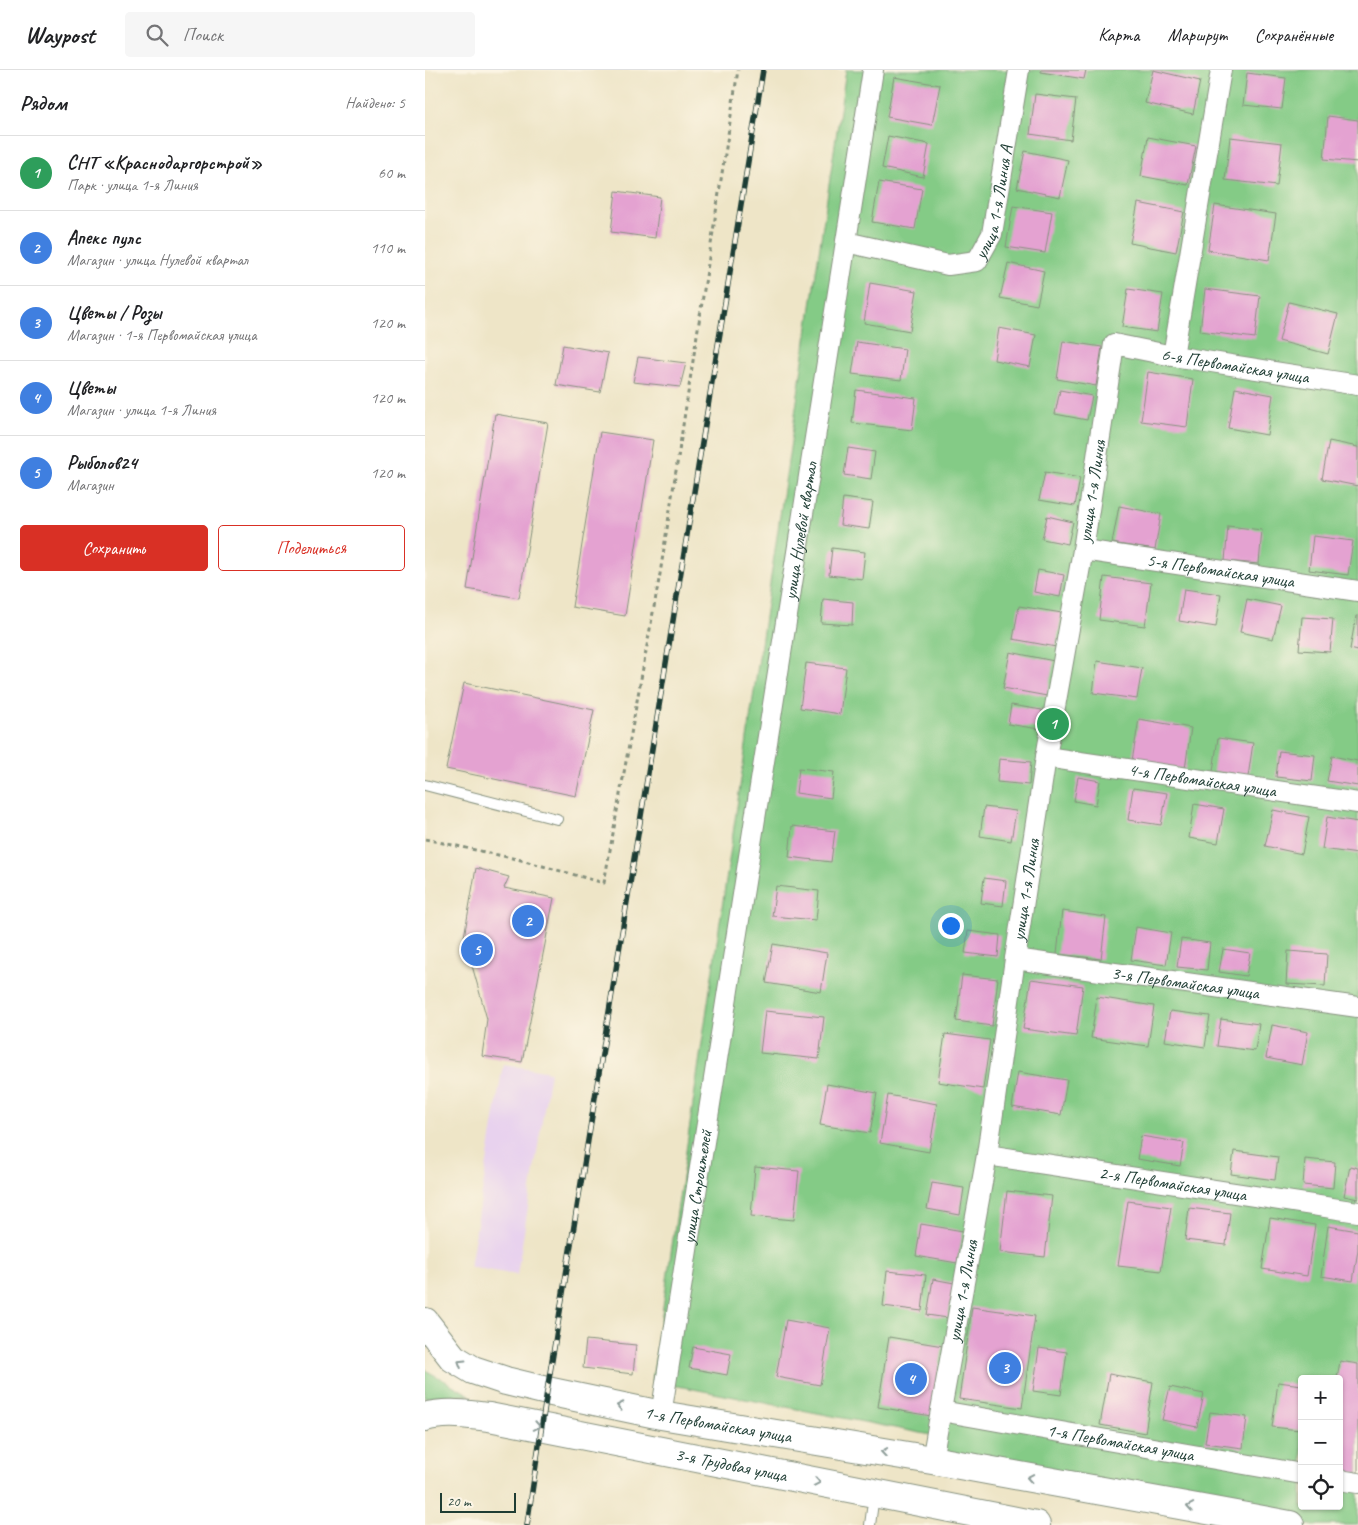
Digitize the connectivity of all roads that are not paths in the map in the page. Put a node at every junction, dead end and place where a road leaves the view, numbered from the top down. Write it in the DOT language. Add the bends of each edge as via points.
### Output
graph roads {
  1 [pos="873,70"];
  2 [pos="1019,70"];
  3 [pos="1221,70"];
  4 [pos="846,242"];
  5 [pos="1113,344"];
  6 [pos="1173,356"];
  7 [pos="1358,385"];
  8 [pos="1083,550"];
  9 [pos="1358,591"];
  10 [pos="1046,757"];
  11 [pos="425,785"];
  12 [pos="1358,803"];
  13 [pos="557,819"];
  14 [pos="1015,959"];
  15 [pos="728,991"];
  16 [pos="1358,1007"];
  17 [pos="987,1155"];
  18 [pos="1358,1212"];
  19 [pos="425,1322"];
  20 [pos="941,1411"];
  21 [pos="661,1415"];
  22 [pos="425,1417"];
  23 [pos="934,1448"];
  24 [pos="1298,1473"];
  25 [pos="1343,1481"];
  26 [pos="1358,1483"];
  27 [pos="874,1494"];
  28 [pos="870,1525"];
  29 [pos="1035,1525"];
  30 [pos="1290,1525"];
  1 -- 4 [label="street, улица Нулевой квартал"];
  2 -- 4 [label="street, улица 1-я Линия А" via="992,234 977,261 948,265"];
  3 -- 6 [label="street"];
  4 -- 15 [label="street, улица Нулевой квартал"];
  5 -- 6 [label="street, 6-я Первомайская улица"];
  5 -- 8 [label="street, улица 1-я Линия"];
  6 -- 7 [label="street, 6-я Первомайская улица"];
  8 -- 9 [label="street, 5-я Первомайская улица"];
  8 -- 10 [label="street, улица 1-я Линия"];
  10 -- 12 [label="street, 4-я Первомайская улица"];
  10 -- 14 [label="street, улица 1-я Линия"];
  11 -- 13 [label="lane"];
  14 -- 16 [label="street, 3-я Первомайская улица"];
  14 -- 17 [label="street, улица 1-я Линия"];
  15 -- 21 [label="street, улица Строителей"];
  17 -- 18 [label="street, 2-я Первомайская улица"];
  17 -- 20 [label="street, улица 1-я Линия"];
  21 -- 19 [label="main road, 1-я Первомайская улица, one-way" via="547,1391 473,1370 453,1358"];
  20 -- 23 [label="street, улица 1-я Линия"];
  20 -- 24 [label="street, 1-я Первомайская улица"];
  23 -- 21 [label="main road, 1-я Первомайская улица, one-way"];
  22 -- 27 [label="main road, 3-я Трудовая улица, one-way" via="450,1414 489,1417"];
  30 -- 23 [label="main road, one-way"];
  25 -- 26 [label="street"];
  27 -- 28 [label="lane"];
  27 -- 29 [label="main road, 3-я Трудовая улица"];
}
